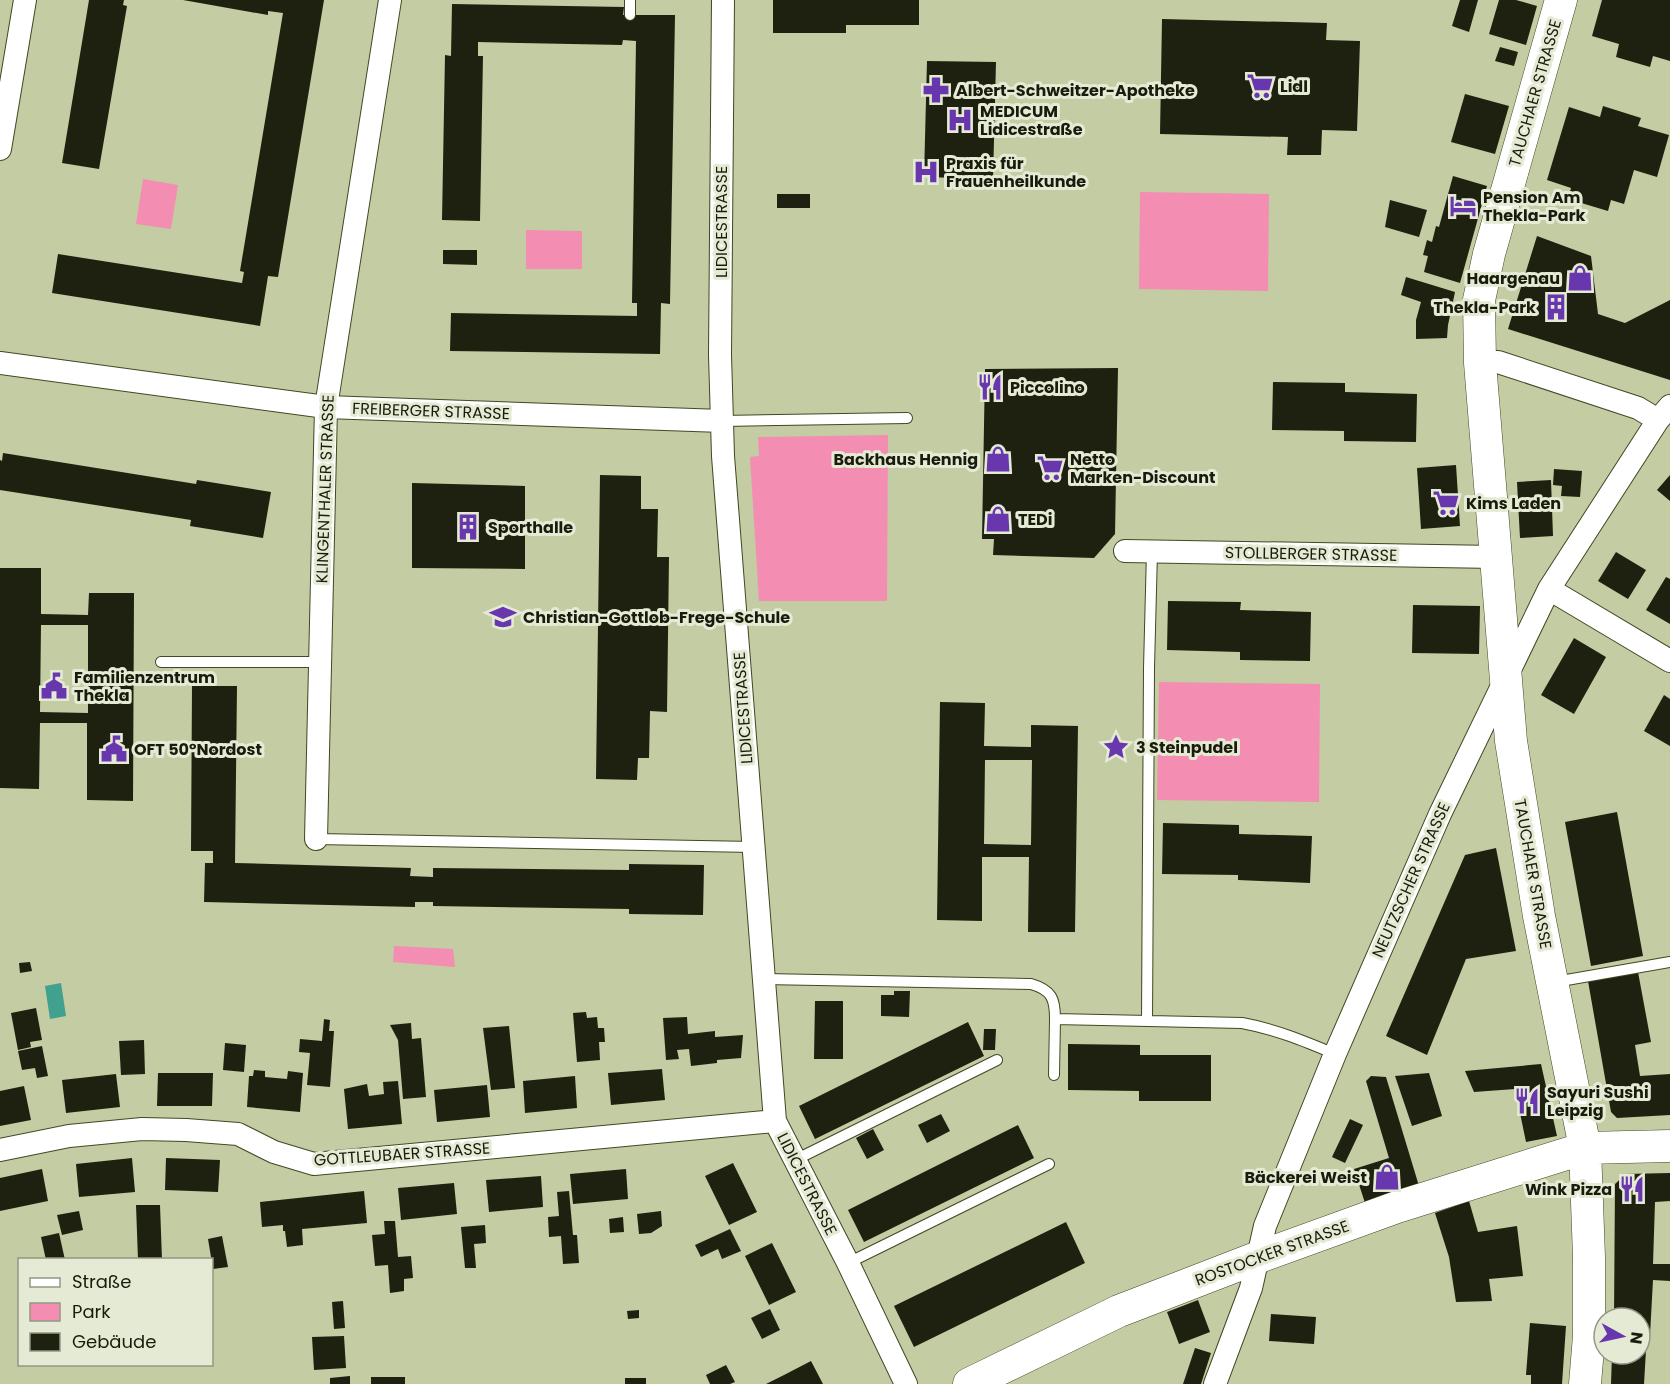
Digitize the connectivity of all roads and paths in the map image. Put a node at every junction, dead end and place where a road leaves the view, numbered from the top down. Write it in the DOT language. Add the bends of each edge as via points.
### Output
graph roads {
  1 [pos="25,0"];
  2 [pos="390,0"];
  3 [pos="630,0"];
  4 [pos="723,0"];
  5 [pos="1561,0"];
  6 [pos="630,15"];
  7 [pos="0,149"];
  8 [pos="0,363"];
  9 [pos="1480,363"];
  10 [pos="326,407"];
  11 [pos="1666,412"];
  12 [pos="907,418"];
  13 [pos="722,421"];
  14 [pos="1125,551"];
  15 [pos="1152,551"];
  16 [pos="1496,557"];
  17 [pos="1550,589"];
  18 [pos="1670,661"];
  19 [pos="160,662"];
  20 [pos="320,662"];
  21 [pos="1506,676"];
  22 [pos="316,839"];
  23 [pos="754,847"];
  24 [pos="1670,962"];
  25 [pos="764,980"];
  26 [pos="1552,982"];
  27 [pos="1055,1019"];
  28 [pos="1147,1021"];
  29 [pos="1335,1054"];
  30 [pos="997,1060"];
  31 [pos="1053,1075"];
  32 [pos="775,1121"];
  33 [pos="1670,1146"];
  34 [pos="1585,1148"];
  35 [pos="0,1150"];
  36 [pos="795,1160"];
  37 [pos="1048,1164"];
  38 [pos="1259,1257"];
  39 [pos="848,1263"];
  40 [pos="906,1384"];
  41 [pos="969,1384"];
  42 [pos="1215,1384"];
  43 [pos="1585,1384"];
  1 -- 7 [label="street"];
  2 -- 10 [label="street, KLINGENTHALER STRASSE"];
  3 -- 6 [label="lane"];
  4 -- 13 [label="street, LIDICESTRASSE"];
  5 -- 9 [label="main road, TAUCHAER STRASSE" via="1489,254 1479,300"];
  8 -- 10 [label="street, FREIBERGER STRASSE"];
  9 -- 11 [label="street" via="1498,362 1638,408"];
  9 -- 16 [label="main road, TAUCHAER STRASSE"];
  10 -- 13 [label="street, FREIBERGER STRASSE"];
  10 -- 20 [label="street, KLINGENTHALER STRASSE"];
  11 -- 17 [label="street, NEUTZSCHER STRASSE"];
  12 -- 13 [label="lane"];
  13 -- 23 [label="street, LIDICESTRASSE"];
  14 -- 15 [label="street, STOLLBERGER STRASSE"];
  15 -- 16 [label="street, STOLLBERGER STRASSE"];
  15 -- 28 [label="lane"];
  16 -- 21 [label="main road, TAUCHAER STRASSE"];
  17 -- 18 [label="street"];
  17 -- 21 [label="street, NEUTZSCHER STRASSE"];
  19 -- 20 [label="lane"];
  20 -- 22 [label="street, KLINGENTHALER STRASSE"];
  21 -- 26 [label="main road, TAUCHAER STRASSE" via="1521,812"];
  21 -- 29 [label="street, NEUTZSCHER STRASSE" via="1440,814"];
  22 -- 23 [label="lane"];
  23 -- 25 [label="street, LIDICESTRASSE"];
  24 -- 26 [label="lane"];
  25 -- 27 [label="lane" via="1031,984 1044,988 1053,998"];
  25 -- 32 [label="street, LIDICESTRASSE"];
  26 -- 34 [label="main road, TAUCHAER STRASSE"];
  27 -- 28 [label="lane"];
  27 -- 31 [label="lane"];
  28 -- 29 [label="lane" via="1242,1023 1269,1028"];
  29 -- 38 [label="street, NEUTZSCHER STRASSE" via="1265,1226"];
  30 -- 36 [label="lane"];
  32 -- 35 [label="street, GOTTLEUBAER STRASSE" via="314,1164 274,1152 238,1134 186,1130 142,1129 69,1136"];
  32 -- 36 [label="street, LIDICESTRASSE"];
  33 -- 34 [label="main road, ROSTOCKER STRASSE"];
  34 -- 38 [label="main road, ROSTOCKER STRASSE" via="1418,1200"];
  34 -- 43 [label="main road, TAUCHAER STRASSE" via="1589,1336"];
  36 -- 39 [label="street, LIDICESTRASSE"];
  37 -- 39 [label="lane"];
  38 -- 41 [label="main road, ROSTOCKER STRASSE" via="1119,1311"];
  38 -- 42 [label="street, NEUTZSCHER STRASSE"];
  39 -- 40 [label="street, LIDICESTRASSE"];
}
